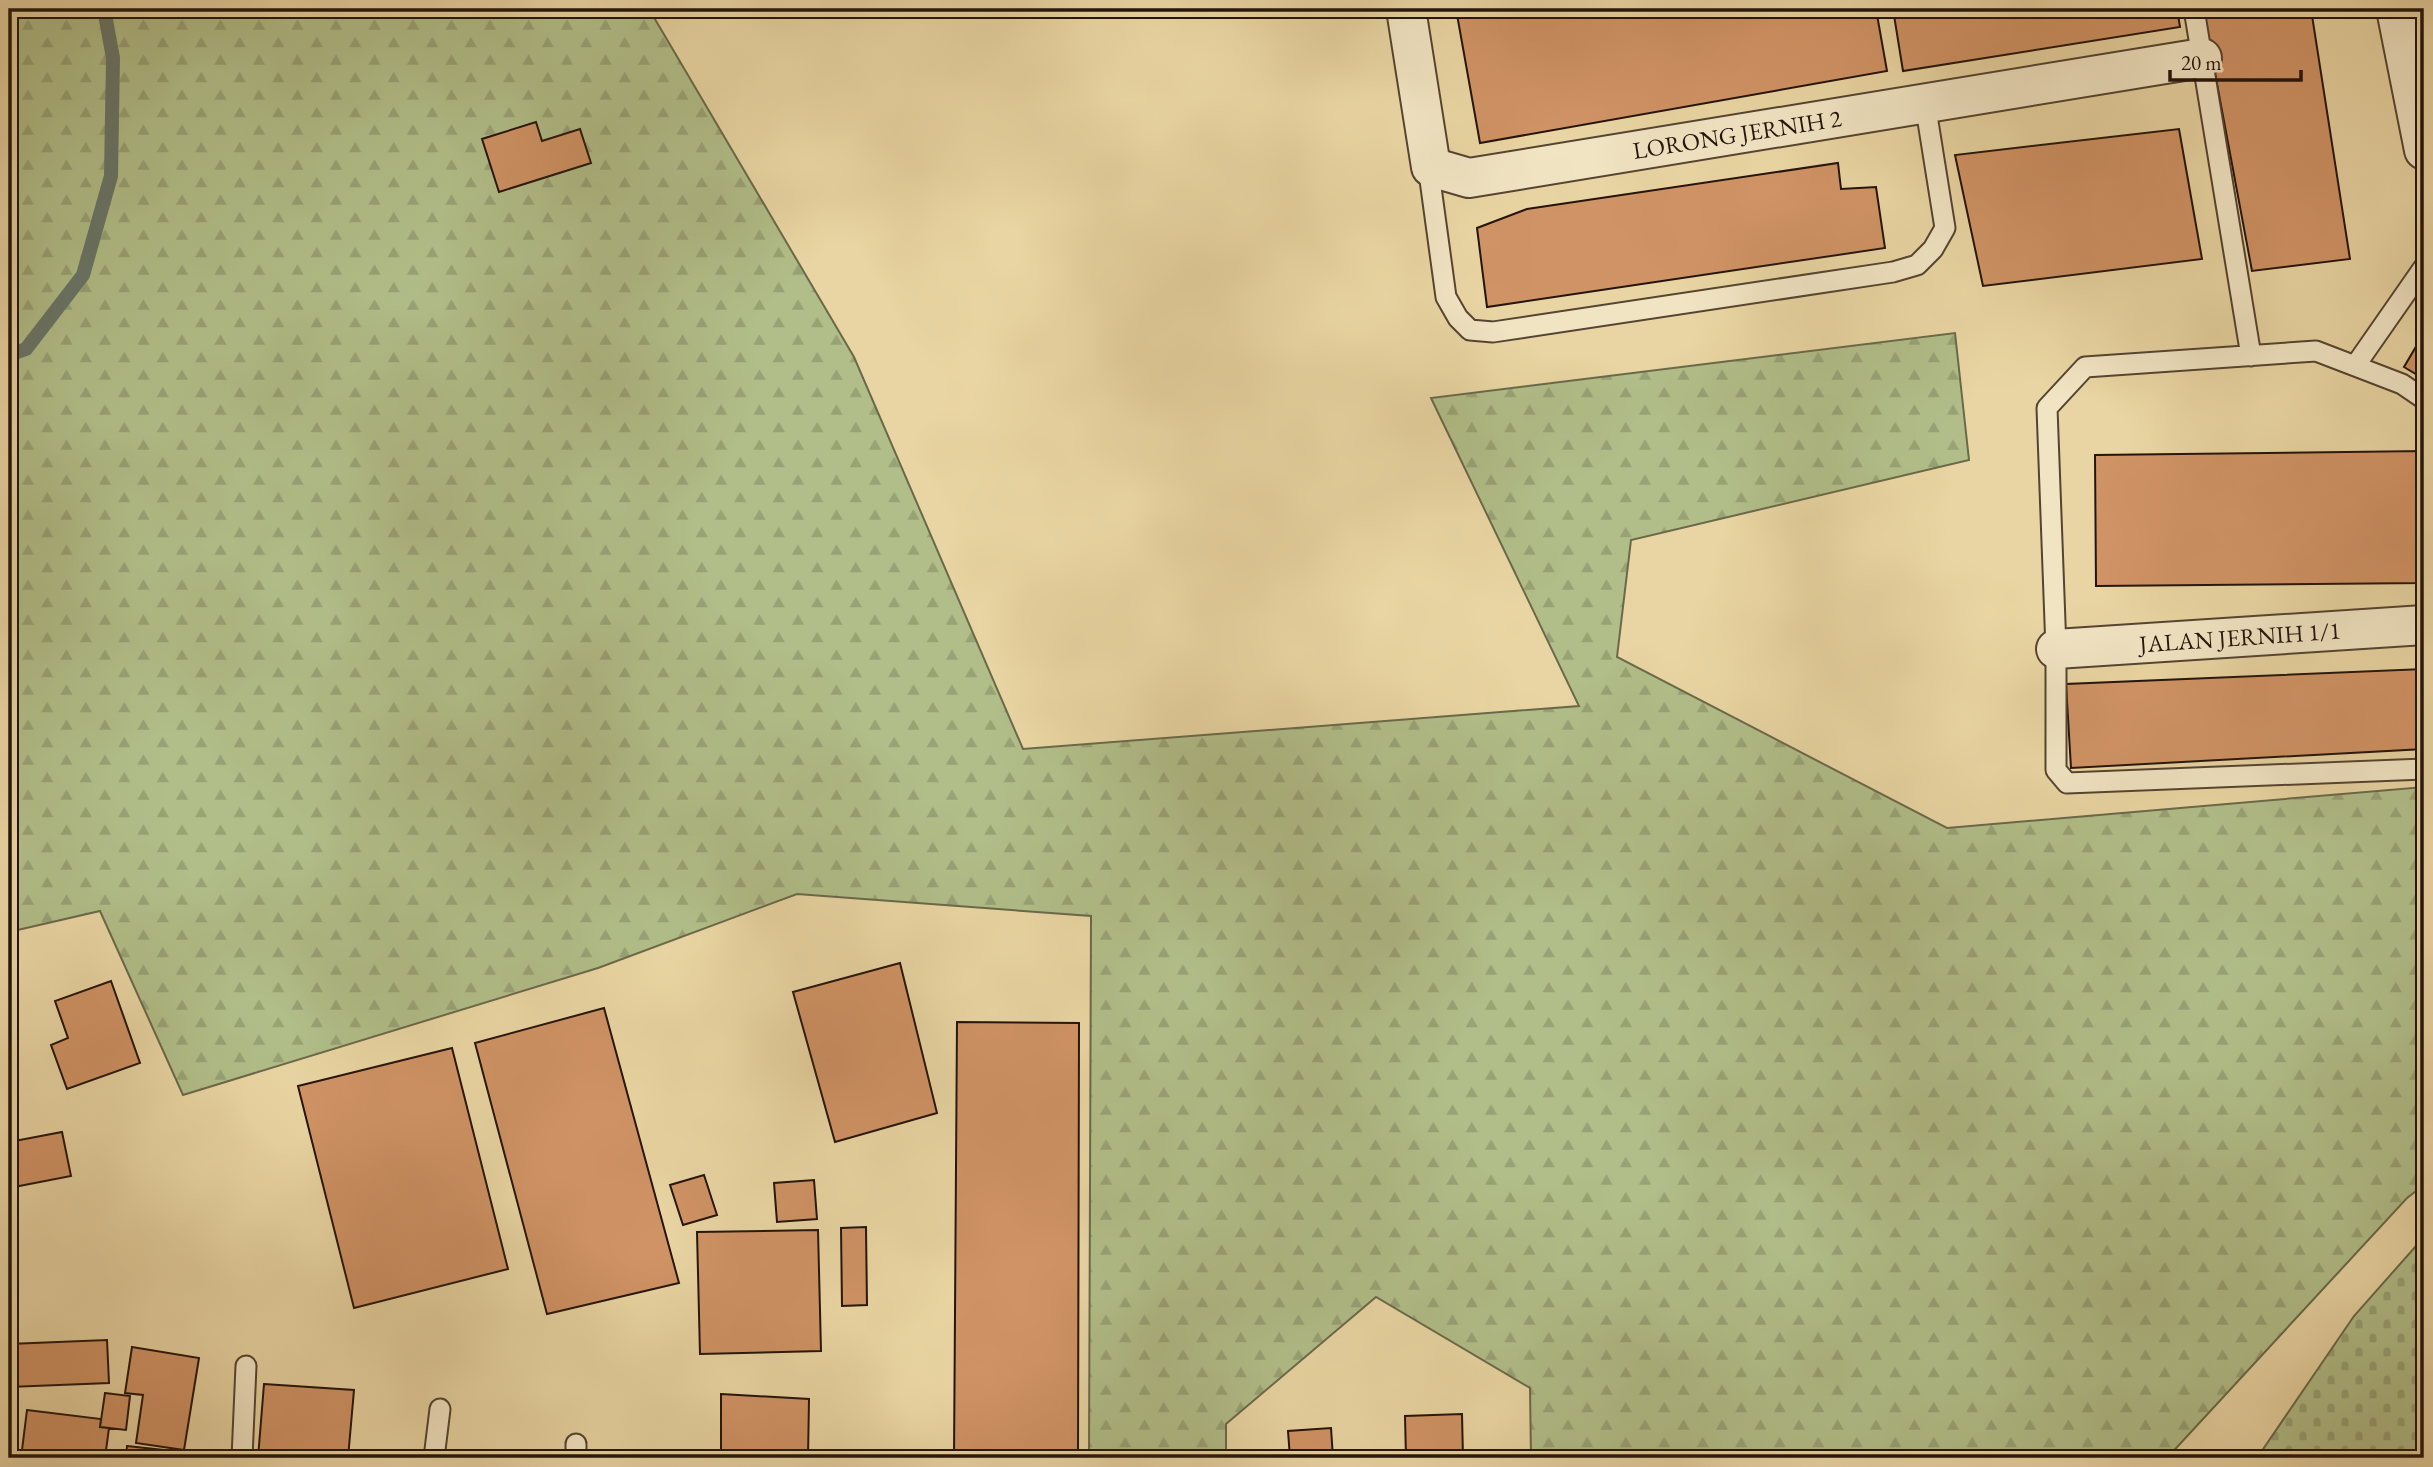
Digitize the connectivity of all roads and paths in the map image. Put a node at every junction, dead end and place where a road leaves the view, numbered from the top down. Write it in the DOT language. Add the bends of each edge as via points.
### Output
graph roads {
  1 [pos="1406,9"];
  2 [pos="2193,9"];
  3 [pos="2396,9"];
  4 [pos="2202,58"];
  5 [pos="1925,103"];
  6 [pos="2424,150"];
  7 [pos="1431,167"];
  8 [pos="2424,267"];
  9 [pos="2251,356"];
  10 [pos="2355,366"];
  11 [pos="2424,399"];
  12 [pos="2424,625"];
  13 [pos="2056,649"];
  14 [pos="2424,769"];
  15 [pos="246,1366"];
  16 [pos="440,1409"];
  17 [pos="242,1458"];
  18 [pos="434,1458"];
  1 -- 7 [label="street"];
  2 -- 4 [label="lane"];
  3 -- 6 [label="street"];
  4 -- 5 [label="street, LORONG JERNIH 2"];
  4 -- 9 [label="lane"];
  5 -- 7 [label="street, LORONG JERNIH 2" via="1469,178"];
  5 -- 7 [label="lane" via="1945,228 1917,265 1493,332 1470,330 1446,297"];
  8 -- 10 [label="lane"];
  9 -- 10 [label="lane" via="2316,351"];
  9 -- 13 [label="lane" via="2085,367 2047,408"];
  10 -- 11 [label="lane" via="2402,384"];
  12 -- 13 [label="street, JALAN JERNIH 1/1"];
  13 -- 14 [label="lane" via="2056,770 2067,783"];
  15 -- 17 [label="lane"];
  16 -- 18 [label="lane"];
}
